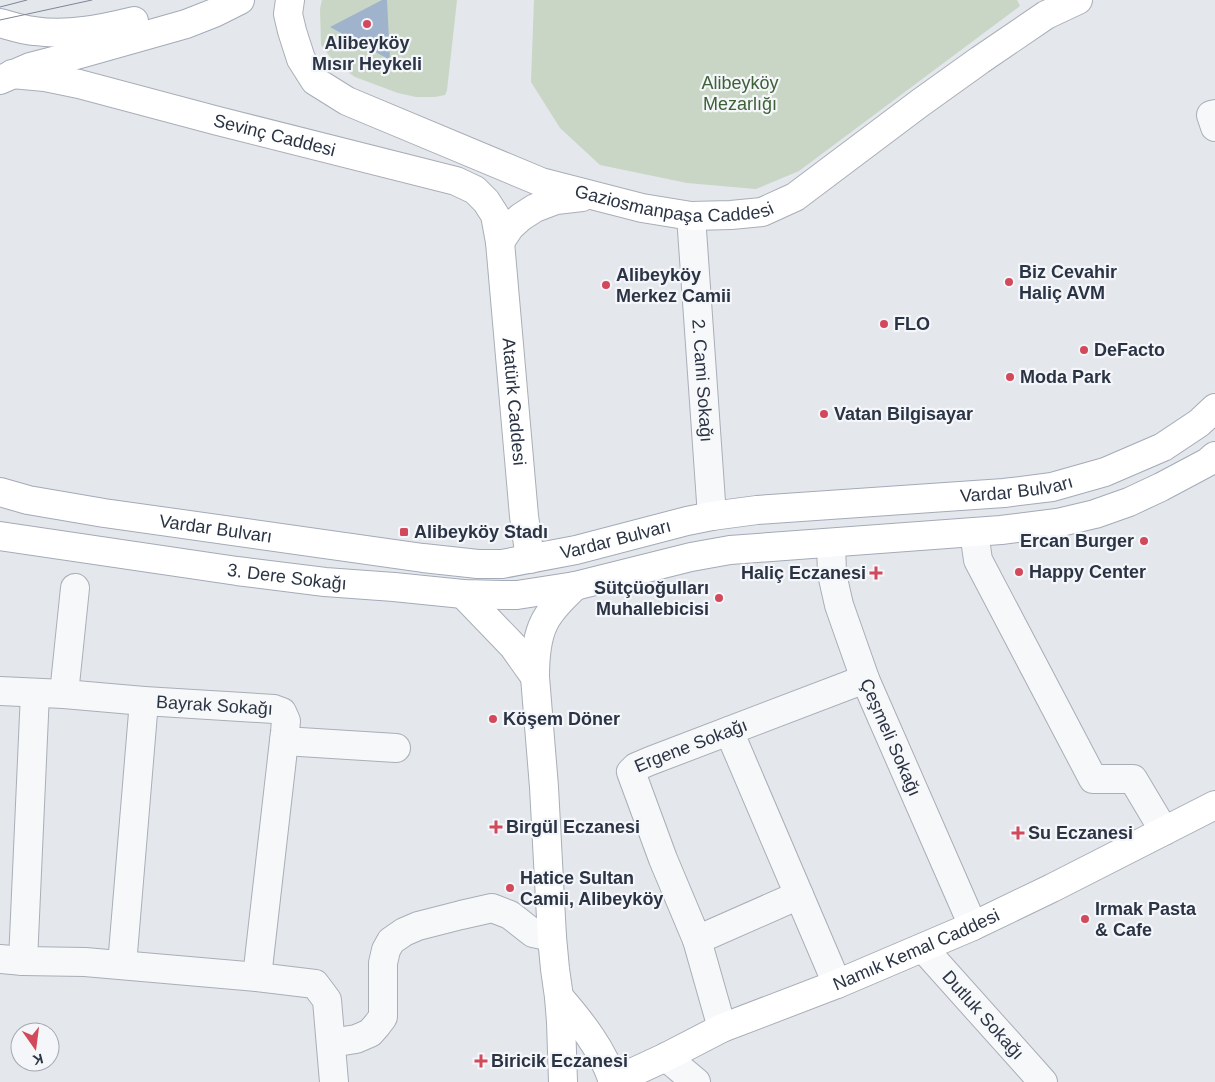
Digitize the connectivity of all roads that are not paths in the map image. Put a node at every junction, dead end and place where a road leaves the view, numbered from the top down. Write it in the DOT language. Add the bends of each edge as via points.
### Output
graph roads {
  1 [pos="200,0"];
  2 [pos="240,0"];
  3 [pos="290,0"];
  4 [pos="1078,0"];
  5 [pos="0,23"];
  6 [pos="6,77"];
  7 [pos="591,196"];
  8 [pos="691,216"];
  9 [pos="500,242"];
  10 [pos="1215,408"];
  11 [pos="1215,456"];
  12 [pos="0,492"];
  13 [pos="712,516"];
  14 [pos="974,532"];
  15 [pos="0,536"];
  16 [pos="831,542"];
  17 [pos="423,558"];
  18 [pos="530,559"];
  19 [pos="612,577"];
  20 [pos="575,586"];
  21 [pos="75,588"];
  22 [pos="463,594"];
  23 [pos="535,677"];
  24 [pos="865,678"];
  25 [pos="0,691"];
  26 [pos="35,693"];
  27 [pos="64,694"];
  28 [pos="144,701"];
  29 [pos="729,731"];
  30 [pos="284,741"];
  31 [pos="396,748"];
  32 [pos="1215,804"];
  33 [pos="1164,831"];
  34 [pos="799,895"];
  35 [pos="972,926"];
  36 [pos="552,937"];
  37 [pos="697,940"];
  38 [pos="923,948"];
  39 [pos="11,960"];
  40 [pos="122,965"];
  41 [pos="257,976"];
  42 [pos="837,984"];
  43 [pos="559,997"];
  44 [pos="722,1028"];
  45 [pos="331,1043"];
  46 [pos="666,1057"];
  47 [pos="334,1082"];
  48 [pos="563,1082"];
  49 [pos="613,1082"];
  50 [pos="696,1082"];
  51 [pos="1043,1082"];
  1 -- 5 [label="main road" via="104,28 67,33 32,31"];
  2 -- 6 [label="main road" via="186,24 30,66"];
  3 -- 7 [label="main road, Gaziosmanpaşa Caddesi" via="288,14 292,31 301,59 315,81 347,101 453,146 541,182"];
  4 -- 8 [label="main road, Gaziosmanpaşa Caddesi" via="1046,15 980,60 795,197 762,212"];
  6 -- 9 [label="main road, Sevinç Caddesi" via="45,77 79,84 456,181 475,190 486,201 495,216"];
  7 -- 8 [label="main road, Gaziosmanpaşa Caddesi"];
  7 -- 9 [label="main road" via="556,200 535,208 510,227"];
  8 -- 13 [label="street, 2. Cami Sokağı"];
  9 -- 18 [label="main road, Atatürk Caddesi"];
  10 -- 13 [label="main road, Vardar Bulvarı" via="1199,423 1162,447 1105,472 1052,487"];
  11 -- 14 [label="main road, Vardar Bulvarı" via="1161,488 1102,512 1057,523"];
  12 -- 17 [label="main road, Vardar Bulvarı" via="104,513"];
  13 -- 18 [label="main road, Vardar Bulvarı"];
  14 -- 16 [label="main road, Vardar Bulvarı"];
  14 -- 33 [label="street" via="978,560 1093,779 1133,779"];
  15 -- 22 [label="main road, 3. Dere Sokağı" via="237,571"];
  16 -- 19 [label="main road, Vardar Bulvarı" via="730,550"];
  16 -- 24 [label="street, Çeşmeli Sokağı" via="832,574 839,605"];
  17 -- 18 [label="main road, Vardar Bulvarı" via="478,564"];
  17 -- 22 [label="main road"];
  18 -- 19 [label="main road" via="576,557"];
  19 -- 20 [label="main road, Vardar Bulvarı"];
  20 -- 22 [label="main road, 3. Dere Sokağı" via="517,595"];
  20 -- 23 [label="main road" via="544,624 535,659"];
  21 -- 27 [label="street"];
  22 -- 23 [label="main road" via="513,646"];
  23 -- 36 [label="main road"];
  24 -- 29 [label="street, Ergene Sokağı"];
  24 -- 35 [label="street, Çeşmeli Sokağı"];
  25 -- 26 [label="street, Bayrak Sokağı"];
  26 -- 27 [label="street, Bayrak Sokağı"];
  26 -- 39 [label="street"];
  27 -- 28 [label="street, Bayrak Sokağı"];
  28 -- 30 [label="street, Bayrak Sokağı" via="274,709 282,712 286,721"];
  28 -- 40 [label="street"];
  29 -- 34 [label="street"];
  29 -- 37 [label="street, Ergene Sokağı" via="650,761 631,772"];
  30 -- 31 [label="street"];
  30 -- 41 [label="street, Bayrak Sokağı"];
  32 -- 33 [label="main road, Namık Kemal Caddesi"];
  33 -- 35 [label="main road, Namık Kemal Caddesi"];
  34 -- 37 [label="street"];
  34 -- 42 [label="street"];
  35 -- 38 [label="main road, Namık Kemal Caddesi"];
  36 -- 43 [label="main road"];
  36 -- 45 [label="street" via="533,933 510,915 492,908 404,932 390,942 383,962 383,1017 370,1033"];
  37 -- 44 [label="street, Ergene Sokağı"];
  38 -- 42 [label="main road, Namık Kemal Caddesi"];
  38 -- 51 [label="street, Dutluk Sokağı"];
  39 -- 40 [label="street"];
  40 -- 41 [label="street"];
  41 -- 45 [label="street" via="315,984 327,1000"];
  42 -- 44 [label="main road, Namık Kemal Caddesi"];
  43 -- 48 [label="main road"];
  43 -- 49 [label="main road" via="578,1018 604,1060"];
  44 -- 46 [label="main road, Namık Kemal Caddesi"];
  45 -- 47 [label="street"];
  46 -- 49 [label="main road, Namık Kemal Caddesi"];
  46 -- 50 [label="street"];
}
